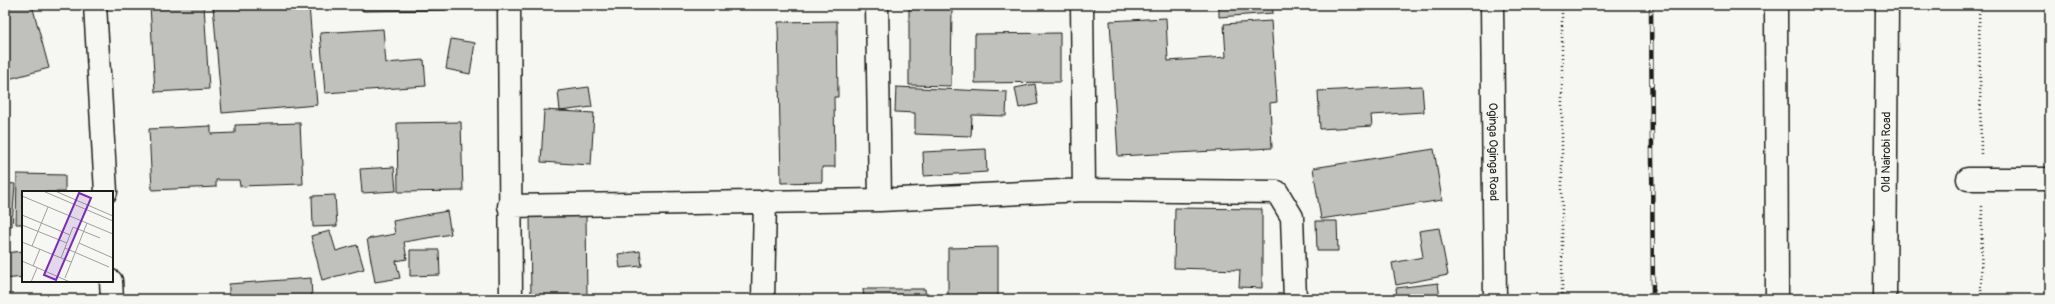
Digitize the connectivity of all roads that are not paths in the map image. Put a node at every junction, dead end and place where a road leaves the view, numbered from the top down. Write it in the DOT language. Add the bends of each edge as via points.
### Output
graph roads {
  1 [pos="95,5"];
  2 [pos="509,5"];
  3 [pos="877,5"];
  4 [pos="1082,5"];
  5 [pos="1492,5"];
  6 [pos="1776,5"];
  7 [pos="1887,5"];
  8 [pos="1968,179"];
  9 [pos="2050,180"];
  10 [pos="1084,190"];
  11 [pos="106,191"];
  12 [pos="880,200"];
  13 [pos="765,201"];
  14 [pos="509,206"];
  15 [pos="111,282"];
  16 [pos="112,299"];
  17 [pos="511,299"];
  18 [pos="762,299"];
  19 [pos="1295,299"];
  20 [pos="1495,299"];
  21 [pos="1777,299"];
  22 [pos="1885,299"];
  1 -- 11 [label="main road"];
  2 -- 14 [label="main road"];
  3 -- 12 [label="main road"];
  4 -- 10 [label="main road"];
  5 -- 20 [label="main road, Oginga Oginga Road"];
  6 -- 21 [label="main road"];
  7 -- 22 [label="main road, Old Nairobi Road"];
  8 -- 9 [label="main road"];
  10 -- 12 [label="main road"];
  10 -- 19 [label="main road" via="1277,192 1292,217"];
  12 -- 13 [label="main road"];
  13 -- 14 [label="main road"];
  13 -- 18 [label="main road"];
  14 -- 17 [label="main road"];
  15 -- 16 [label="main road"];
}
